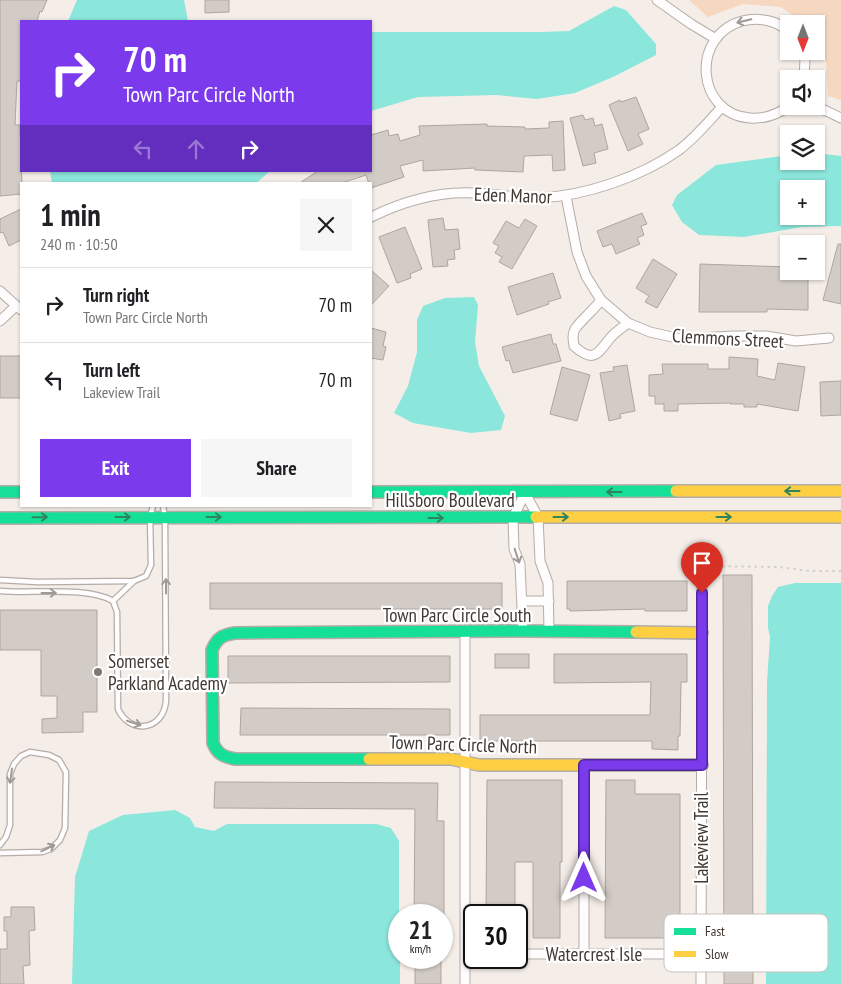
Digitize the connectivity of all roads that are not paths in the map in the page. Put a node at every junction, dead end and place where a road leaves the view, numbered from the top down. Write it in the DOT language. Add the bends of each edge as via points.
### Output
graph roads {
  1 [pos="657,0"];
  2 [pos="780,26"];
  3 [pos="716,38"];
  4 [pos="722,107"];
  5 [pos="825,110"];
  6 [pos="780,113"];
  7 [pos="841,118"];
  8 [pos="566,196"];
  9 [pos="372,216"];
  10 [pos="0,291"];
  11 [pos="600,300"];
  12 [pos="19,308"];
  13 [pos="0,321"];
  14 [pos="628,323"];
  15 [pos="829,338"];
  16 [pos="841,491"];
  17 [pos="0,492"];
  18 [pos="20,492"];
  19 [pos="372,492"];
  20 [pos="524,493"];
  21 [pos="152,512"];
  22 [pos="164,512"];
  23 [pos="538,517"];
  24 [pos="841,517"];
  25 [pos="0,518"];
  26 [pos="512,518"];
  27 [pos="702,573"];
  28 [pos="0,580"];
  29 [pos="134,582"];
  30 [pos="0,591"];
  31 [pos="523,600"];
  32 [pos="549,600"];
  33 [pos="113,602"];
  34 [pos="523,631"];
  35 [pos="549,632"];
  36 [pos="465,633"];
  37 [pos="702,633"];
  38 [pos="223,756"];
  39 [pos="465,762"];
  40 [pos="584,765"];
  41 [pos="702,765"];
  42 [pos="0,845"];
  43 [pos="0,853"];
  44 [pos="468,904"];
  45 [pos="701,914"];
  46 [pos="528,954"];
  47 [pos="584,954"];
  48 [pos="664,954"];
  49 [pos="467,969"];
  50 [pos="465,984"];
  1 -- 3 [label="street"];
  2 -- 3 [label="street, one-way" via="762,19 748,20 735,23"];
  3 -- 4 [label="street" via="707,57 706,72 713,95"];
  4 -- 6 [label="street" via="738,116 756,119"];
  4 -- 8 [label="street, Eden Manor" via="697,135 656,164"];
  5 -- 7 [label="street"];
  8 -- 9 [label="street, Eden Manor" via="538,198 450,193 422,198"];
  8 -- 11 [label="street, Clemmons Street" via="577,252"];
  10 -- 12 [label="street"];
  11 -- 14 [label="street, Clemmons Street"];
  11 -- 14 [label="street" via="574,330 574,346 582,353 600,352"];
  12 -- 13 [label="street"];
  14 -- 15 [label="street, Clemmons Street" via="681,339 757,336 796,342"];
  16 -- 20 [label="street, Hillsboro Boulevard, one-way"];
  17 -- 18 [label="street"];
  19 -- 20 [label="street, Hillsboro Boulevard"];
  20 -- 23 [label="street"];
  20 -- 26 [label="street"];
  21 -- 22 [label="street, Hillsboro Boulevard"];
  25 -- 21 [label="street, Hillsboro Boulevard, one-way"];
  21 -- 29 [label="lane" via="151,565 146,576"];
  22 -- 26 [label="street, Hillsboro Boulevard, one-way"];
  33 -- 22 [label="lane, one-way" via="117,609 118,709 130,723 148,726 162,717 166,702"];
  23 -- 24 [label="street, Hillsboro Boulevard, one-way"];
  23 -- 26 [label="street, Hillsboro Boulevard"];
  23 -- 32 [label="street" via="540,561 548,583"];
  26 -- 31 [label="street, one-way"];
  27 -- 37 [label="street, Lakeview Trail"];
  28 -- 29 [label="lane"];
  29 -- 33 [label="lane"];
  30 -- 33 [label="lane, one-way" via="78,593 104,596"];
  31 -- 32 [label="street"];
  31 -- 34 [label="street"];
  32 -- 35 [label="street"];
  34 -- 35 [label="street, Town Parc Circle South"];
  34 -- 36 [label="street, Town Parc Circle South"];
  35 -- 37 [label="street, Town Parc Circle South"];
  36 -- 38 [label="street, Town Parc Circle South" via="222,635 215,640 212,650 213,743 215,750"];
  36 -- 39 [label="street"];
  37 -- 41 [label="street, Lakeview Trail"];
  38 -- 39 [label="street, Town Parc Circle North" via="235,759 451,759"];
  39 -- 40 [label="street, Town Parc Circle North" via="479,765"];
  39 -- 44 [label="street"];
  40 -- 41 [label="street, Town Parc Circle North"];
  40 -- 47 [label="street"];
  41 -- 45 [label="street, Lakeview Trail"];
  43 -- 42 [label="lane, one-way" via="42,852 60,840 65,828 66,772 59,760 30,752 14,764 10,774 10,825"];
  46 -- 47 [label="street, Watercrest Isle"];
  47 -- 48 [label="street, Watercrest Isle"];
  49 -- 50 [label="street"];
}
